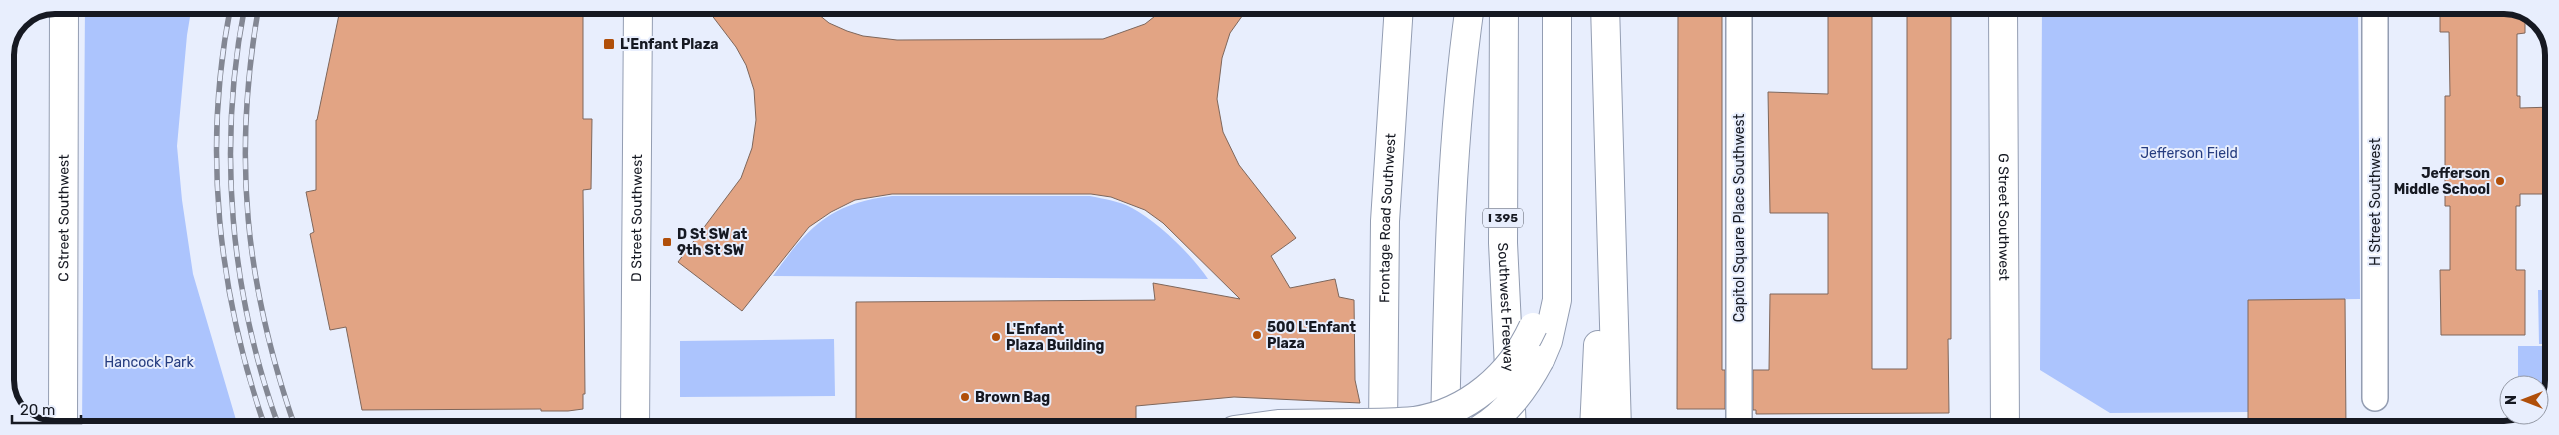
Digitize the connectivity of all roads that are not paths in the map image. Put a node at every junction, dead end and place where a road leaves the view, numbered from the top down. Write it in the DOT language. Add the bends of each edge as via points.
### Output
graph roads {
  1 [pos="64,14"];
  2 [pos="638,14"];
  3 [pos="1398,14"];
  4 [pos="1469,14"];
  5 [pos="1504,14"];
  6 [pos="1557,14"];
  7 [pos="1605,14"];
  8 [pos="1739,14"];
  9 [pos="2003,14"];
  10 [pos="2375,14"];
  11 [pos="1608,106"];
  12 [pos="1556,127"];
  13 [pos="2375,398"];
  14 [pos="57,421"];
  15 [pos="635,421"];
  16 [pos="1383,421"];
  17 [pos="1416,421"];
  18 [pos="1445,421"];
  19 [pos="1491,421"];
  20 [pos="1512,421"];
  21 [pos="1594,421"];
  22 [pos="1617,421"];
  23 [pos="1739,421"];
  24 [pos="2005,421"];
  1 -- 14 [label="main road, C Street Southwest"];
  2 -- 15 [label="main road, D Street Southwest"];
  3 -- 16 [label="main road, Frontage Road Southwest" via="1385,221"];
  4 -- 18 [label="main road" via="1450,217"];
  5 -- 20 [label="main road, Southwest Freeway / I 395" via="1503,235"];
  6 -- 12 [label="main road"];
  7 -- 11 [label="main road"];
  8 -- 23 [label="street, Capitol Square Place Southwest"];
  9 -- 24 [label="main road, G Street Southwest"];
  10 -- 13 [label="street, H Street Southwest"];
  11 -- 21 [label="main road"];
  11 -- 22 [label="main road"];
  12 -- 17 [label="main road, bridge" via="1542,291 1525,345 1500,376 1473,399 1457,408"];
  12 -- 19 [label="main road, bridge" via="1557,300 1548,341 1522,391"];
}
